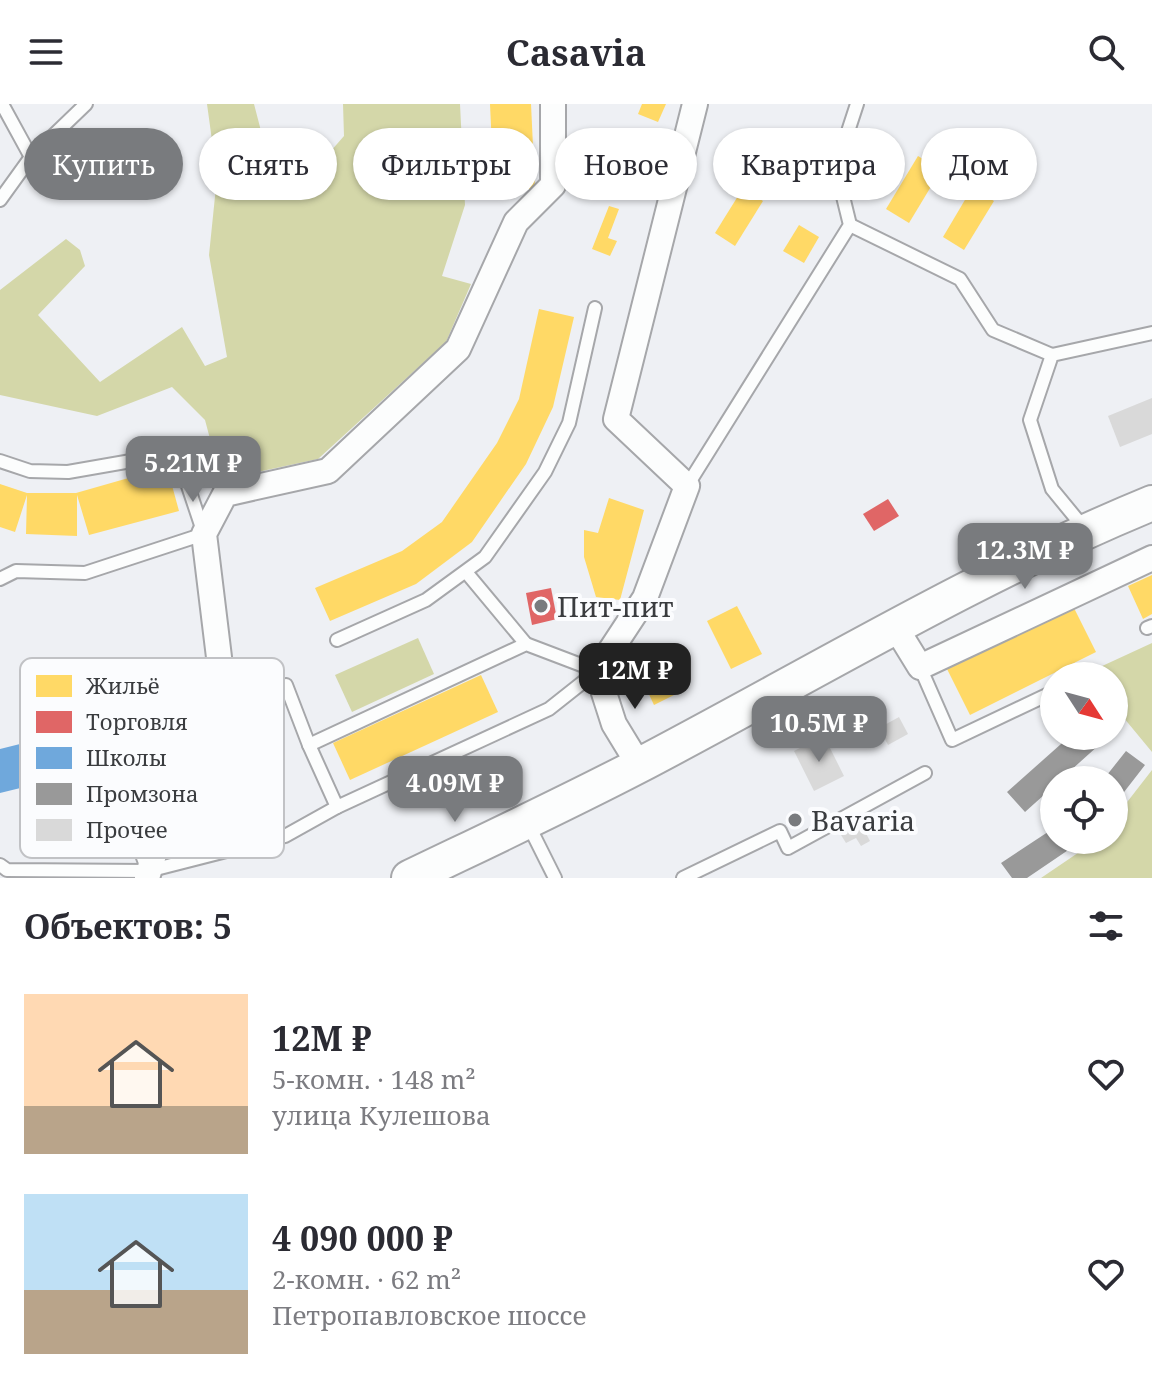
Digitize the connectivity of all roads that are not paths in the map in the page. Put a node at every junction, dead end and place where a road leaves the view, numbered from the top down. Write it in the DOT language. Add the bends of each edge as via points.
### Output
graph roads {
  1 [pos="2,104"];
  2 [pos="86,104"];
  3 [pos="553,104"];
  4 [pos="695,104"];
  5 [pos="857,104"];
  6 [pos="61,128"];
  7 [pos="24,144"];
  8 [pos="24,167"];
  9 [pos="0,200"];
  10 [pos="850,225"];
  11 [pos="595,308"];
  12 [pos="1152,333"];
  13 [pos="1052,355"];
  14 [pos="0,461"];
  15 [pos="687,486"];
  16 [pos="1152,503"];
  17 [pos="1086,530"];
  18 [pos="204,534"];
  19 [pos="1152,558"];
  20 [pos="0,565"];
  21 [pos="16,571"];
  22 [pos="466,572"];
  23 [pos="0,579"];
  24 [pos="896,628"];
  25 [pos="337,640"];
  26 [pos="526,644"];
  27 [pos="219,658"];
  28 [pos="920,667"];
  29 [pos="597,671"];
  30 [pos="286,685"];
  31 [pos="1040,698"];
  32 [pos="309,745"];
  33 [pos="639,765"];
  34 [pos="925,773"];
  35 [pos="337,807"];
  36 [pos="526,822"];
  37 [pos="284,836"];
  38 [pos="206,858"];
  39 [pos="0,865"];
  40 [pos="148,874"];
  41 [pos="409,878"];
  42 [pos="555,878"];
  43 [pos="683,878"];
  1 -- 7 [label="lane"];
  2 -- 6 [label="lane"];
  3 -- 18 [label="street" via="553,185 516,222 458,349 328,471 225,494"];
  4 -- 15 [label="street" via="616,419"];
  5 -- 10 [label="lane" via="836,168"];
  8 -- 9 [label="lane"];
  10 -- 13 [label="lane" via="960,279 993,330"];
  10 -- 15 [label="lane"];
  11 -- 22 [label="lane" via="569,423 545,472 485,557"];
  12 -- 13 [label="lane"];
  13 -- 17 [label="lane" via="1030,420 1052,489"];
  14 -- 18 [label="lane" via="30,471 68,472 177,453"];
  15 -- 29 [label="street" via="645,598"];
  16 -- 17 [label="main road"];
  17 -- 24 [label="main road"];
  18 -- 21 [label="lane" via="85,573"];
  18 -- 27 [label="street"];
  19 -- 28 [label="street"];
  20 -- 21 [label="lane"];
  21 -- 23 [label="lane"];
  22 -- 25 [label="lane" via="426,600"];
  22 -- 26 [label="lane"];
  24 -- 28 [label="street"];
  24 -- 33 [label="main road"];
  26 -- 29 [label="lane"];
  26 -- 32 [label="lane"];
  28 -- 31 [label="lane" via="952,740"];
  29 -- 33 [label="street" via="614,724"];
  29 -- 35 [label="lane" via="549,709"];
  30 -- 32 [label="lane"];
  32 -- 35 [label="lane"];
  33 -- 36 [label="main road"];
  34 -- 43 [label="lane" via="788,848 780,831"];
  35 -- 37 [label="lane"];
  36 -- 41 [label="main road"];
  36 -- 42 [label="lane"];
  38 -- 40 [label="lane"];
  39 -- 40 [label="lane" via="7,870"];
}
